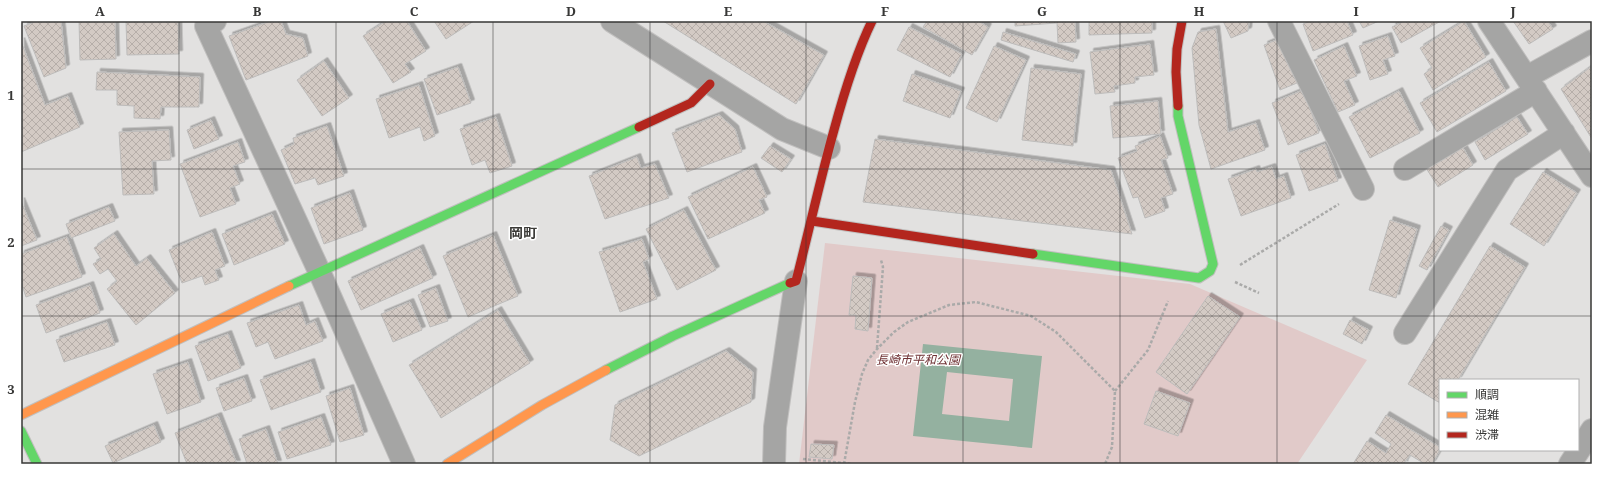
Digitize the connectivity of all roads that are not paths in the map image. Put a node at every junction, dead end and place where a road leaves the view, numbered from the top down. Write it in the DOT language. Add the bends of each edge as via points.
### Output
graph roads {
  1 [pos="215,21"];
  2 [pos="612,21"];
  3 [pos="872,21"];
  4 [pos="1182,21"];
  5 [pos="1279,21"];
  6 [pos="1489,21"];
  7 [pos="1592,40"];
  8 [pos="710,84"];
  9 [pos="1531,84"];
  10 [pos="1564,133"];
  11 [pos="829,148"];
  12 [pos="1405,169"];
  13 [pos="1592,176"];
  14 [pos="1363,189"];
  15 [pos="812,221"];
  16 [pos="319,271"];
  17 [pos="796,281"];
  18 [pos="1405,333"];
  19 [pos="21,414"];
  20 [pos="1592,430"];
  21 [pos="21,431"];
  22 [pos="1579,450"];
  23 [pos="1578,451"];
  24 [pos="775,460"];
  25 [pos="37,464"];
  26 [pos="404,464"];
  27 [pos="447,464"];
  28 [pos="1570,464"];
  1 -- 16 [label="street" via="206,26"];
  2 -- 8 [label="street"];
  3 -- 11 [label="main road" via="864,35 844,92"];
  4 -- 15 [label="main road" via="1176,72 1178,116 1213,264 1210,271 1199,278"];
  5 -- 14 [label="street"];
  6 -- 9 [label="street"];
  7 -- 9 [label="street"];
  8 -- 11 [label="street" via="782,129"];
  8 -- 16 [label="main road" via="691,103"];
  9 -- 10 [label="street"];
  9 -- 12 [label="street"];
  10 -- 13 [label="street"];
  10 -- 18 [label="street" via="1507,170"];
  11 -- 15 [label="main road"];
  15 -- 17 [label="main road"];
  16 -- 19 [label="main road"];
  16 -- 26 [label="street"];
  17 -- 24 [label="street" via="775,427"];
  17 -- 27 [label="main road" via="704,321 601,372 532,410"];
  20 -- 22 [label="street"];
  21 -- 25 [label="main road"];
  23 -- 28 [label="street"];
}
